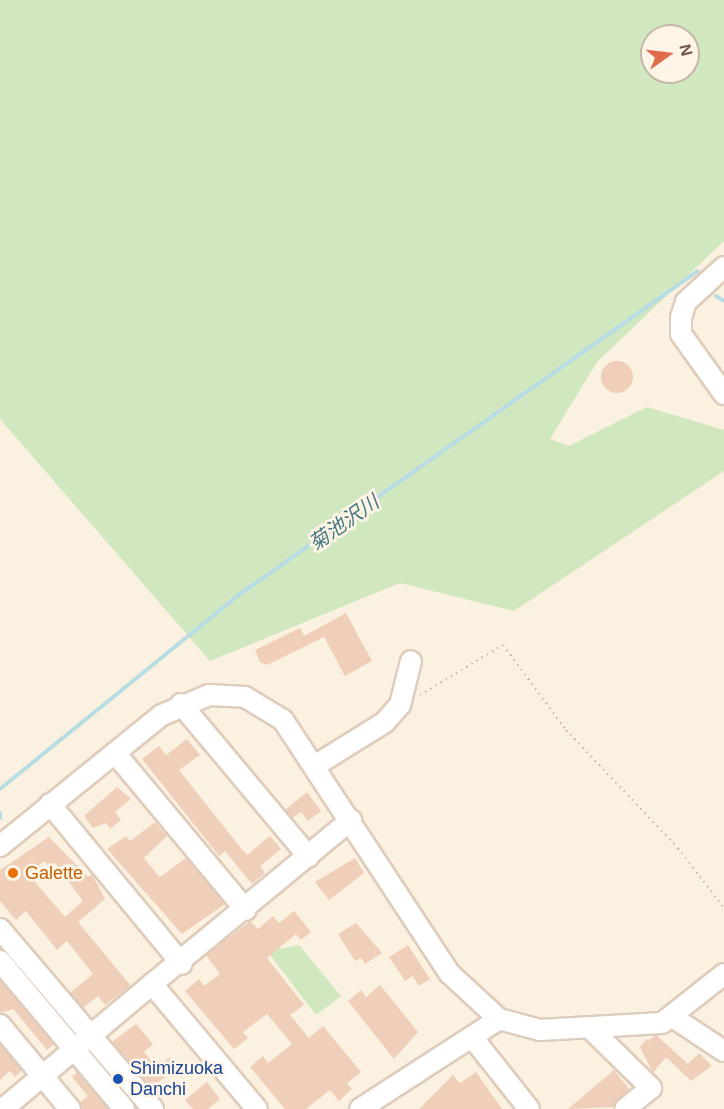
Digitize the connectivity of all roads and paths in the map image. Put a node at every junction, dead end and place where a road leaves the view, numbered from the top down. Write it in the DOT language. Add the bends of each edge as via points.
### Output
graph roads {
  1 [pos="724,267"];
  2 [pos="724,393"];
  3 [pos="411,661"];
  4 [pos="181,704"];
  5 [pos="400,705"];
  6 [pos="115,753"];
  7 [pos="316,765"];
  8 [pos="50,804"];
  9 [pos="351,820"];
  10 [pos="0,846"];
  11 [pos="309,856"];
  12 [pos="724,908"];
  13 [pos="246,910"];
  14 [pos="0,929"];
  15 [pos="0,960"];
  16 [pos="182,964"];
  17 [pos="724,974"];
  18 [pos="152,984"];
  19 [pos="674,1018"];
  20 [pos="499,1019"];
  21 [pos="0,1024"];
  22 [pos="592,1030"];
  23 [pos="91,1035"];
  24 [pos="472,1037"];
  25 [pos="74,1049"];
  26 [pos="724,1051"];
  27 [pos="43,1076"];
  28 [pos="6,1104"];
  29 [pos="70,1109"];
  30 [pos="124,1109"];
  31 [pos="153,1109"];
  32 [pos="257,1109"];
  33 [pos="360,1109"];
  34 [pos="529,1109"];
  35 [pos="625,1109"];
  1 -- 2 [label="street" via="686,302 681,317 681,334"];
  3 -- 5 [label="street"];
  4 -- 6 [label="street"];
  4 -- 7 [label="street" via="222,695 255,701 283,720"];
  4 -- 11 [label="street"];
  5 -- 7 [label="street" via="385,722"];
  5 -- 12 [label="path" via="503,645 566,730 678,848"];
  6 -- 8 [label="street"];
  6 -- 13 [label="street"];
  7 -- 9 [label="street"];
  8 -- 10 [label="street"];
  8 -- 16 [label="street"];
  9 -- 11 [label="street"];
  9 -- 20 [label="street" via="449,973"];
  11 -- 13 [label="street"];
  13 -- 16 [label="street"];
  14 -- 23 [label="street"];
  15 -- 25 [label="street"];
  16 -- 18 [label="street"];
  17 -- 19 [label="street"];
  18 -- 23 [label="street"];
  18 -- 32 [label="street"];
  19 -- 22 [label="street"];
  19 -- 26 [label="street"];
  20 -- 22 [label="street" via="540,1030"];
  20 -- 24 [label="street"];
  21 -- 27 [label="street"];
  22 -- 35 [label="street" via="651,1088"];
  23 -- 25 [label="street"];
  23 -- 31 [label="street"];
  24 -- 33 [label="street"];
  24 -- 34 [label="street"];
  25 -- 27 [label="street"];
  25 -- 30 [label="street"];
  27 -- 28 [label="street"];
  27 -- 29 [label="street"];
}
